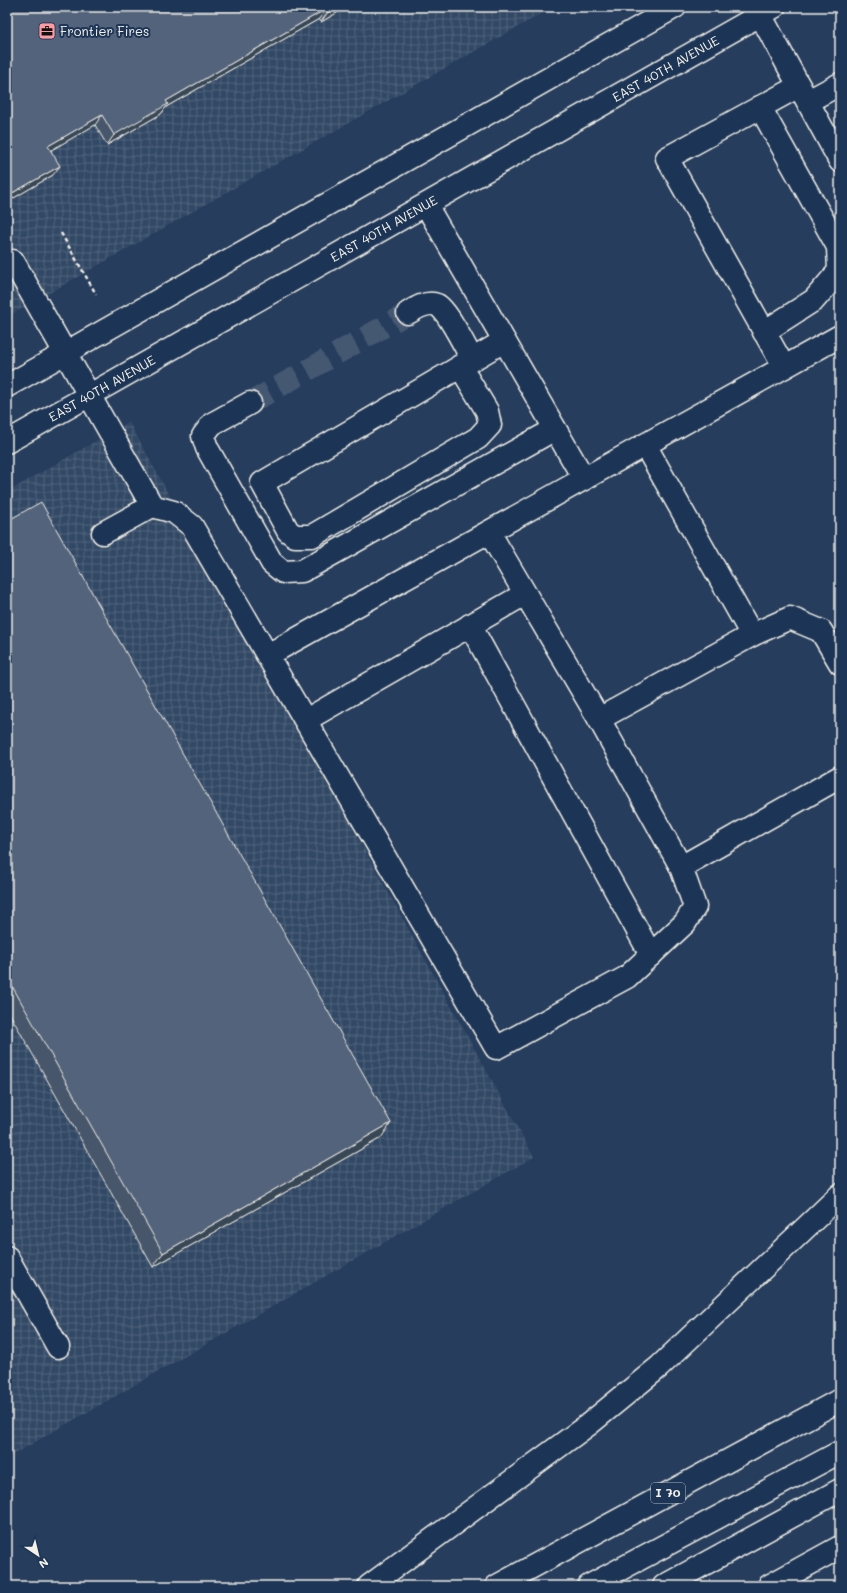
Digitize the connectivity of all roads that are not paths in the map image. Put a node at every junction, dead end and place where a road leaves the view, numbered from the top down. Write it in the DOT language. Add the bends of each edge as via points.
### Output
graph roads {
  1 [pos="675,7"];
  2 [pos="764,10"];
  3 [pos="840,84"];
  4 [pos="803,93"];
  5 [pos="760,107"];
  6 [pos="840,161"];
  7 [pos="426,205"];
  8 [pos="13,261"];
  9 [pos="408,313"];
  10 [pos="764,332"];
  11 [pos="840,336"];
  12 [pos="504,341"];
  13 [pos="66,352"];
  14 [pos="466,363"];
  15 [pos="784,367"];
  16 [pos="7,386"];
  17 [pos="90,396"];
  18 [pos="250,403"];
  19 [pos="555,429"];
  20 [pos="7,442"];
  21 [pos="645,445"];
  22 [pos="584,479"];
  23 [pos="152,506"];
  24 [pos="489,532"];
  25 [pos="103,533"];
  26 [pos="525,594"];
  27 [pos="470,625"];
  28 [pos="752,635"];
  29 [pos="268,655"];
  30 [pos="840,663"];
  31 [pos="599,719"];
  32 [pos="306,720"];
  33 [pos="840,777"];
  34 [pos="681,867"];
  35 [pos="651,955"];
  36 [pos="840,1195"];
  37 [pos="7,1256"];
  38 [pos="58,1347"];
  39 [pos="840,1400"];
  40 [pos="840,1452"];
  41 [pos="840,1490"];
  42 [pos="840,1547"];
  43 [pos="369,1586"];
  44 [pos="497,1586"];
  45 [pos="589,1586"];
  46 [pos="664,1586"];
  47 [pos="769,1586"];
  1 -- 13 [label="main road"];
  2 -- 4 [label="main road"];
  2 -- 7 [label="main road, EAST 40TH AVENUE"];
  3 -- 4 [label="main road"];
  4 -- 5 [label="main road"];
  4 -- 6 [label="main road"];
  5 -- 10 [label="main road" via="838,247 839,271 814,300"];
  5 -- 10 [label="main road" via="666,158"];
  7 -- 12 [label="main road"];
  7 -- 17 [label="main road, EAST 40TH AVENUE"];
  8 -- 13 [label="main road"];
  9 -- 14 [label="main road" via="422,304 436,305 444,312"];
  10 -- 15 [label="main road"];
  11 -- 15 [label="main road"];
  12 -- 14 [label="main road"];
  12 -- 19 [label="main road"];
  13 -- 16 [label="main road"];
  13 -- 17 [label="main road"];
  14 -- 14 [label="main road" via="262,483 288,531 295,536 312,536 478,438 490,425 487,411"];
  15 -- 21 [label="main road"];
  17 -- 20 [label="main road, EAST 40TH AVENUE"];
  17 -- 23 [label="main road"];
  18 -- 19 [label="main road" via="212,424 203,436 207,448 272,563 283,572 302,572"];
  19 -- 22 [label="main road"];
  21 -- 22 [label="main road"];
  21 -- 28 [label="main road"];
  22 -- 24 [label="main road"];
  23 -- 25 [label="main road"];
  23 -- 29 [label="main road" via="174,512 192,526"];
  24 -- 26 [label="main road"];
  24 -- 29 [label="main road"];
  26 -- 27 [label="main road"];
  26 -- 31 [label="main road"];
  27 -- 32 [label="main road"];
  27 -- 35 [label="main road"];
  28 -- 30 [label="main road" via="790,618 821,631"];
  28 -- 31 [label="main road"];
  29 -- 32 [label="main road"];
  31 -- 34 [label="main road"];
  32 -- 35 [label="main road" via="496,1048 627,977"];
  33 -- 34 [label="main road"];
  34 -- 35 [label="main road" via="695,907 685,923"];
  36 -- 43 [label="main road" via="659,1367 588,1425"];
  37 -- 38 [label="main road"];
  39 -- 44 [label="main road, I 70"];
  40 -- 45 [label="main road"];
  41 -- 46 [label="main road"];
  42 -- 47 [label="main road"];
}
